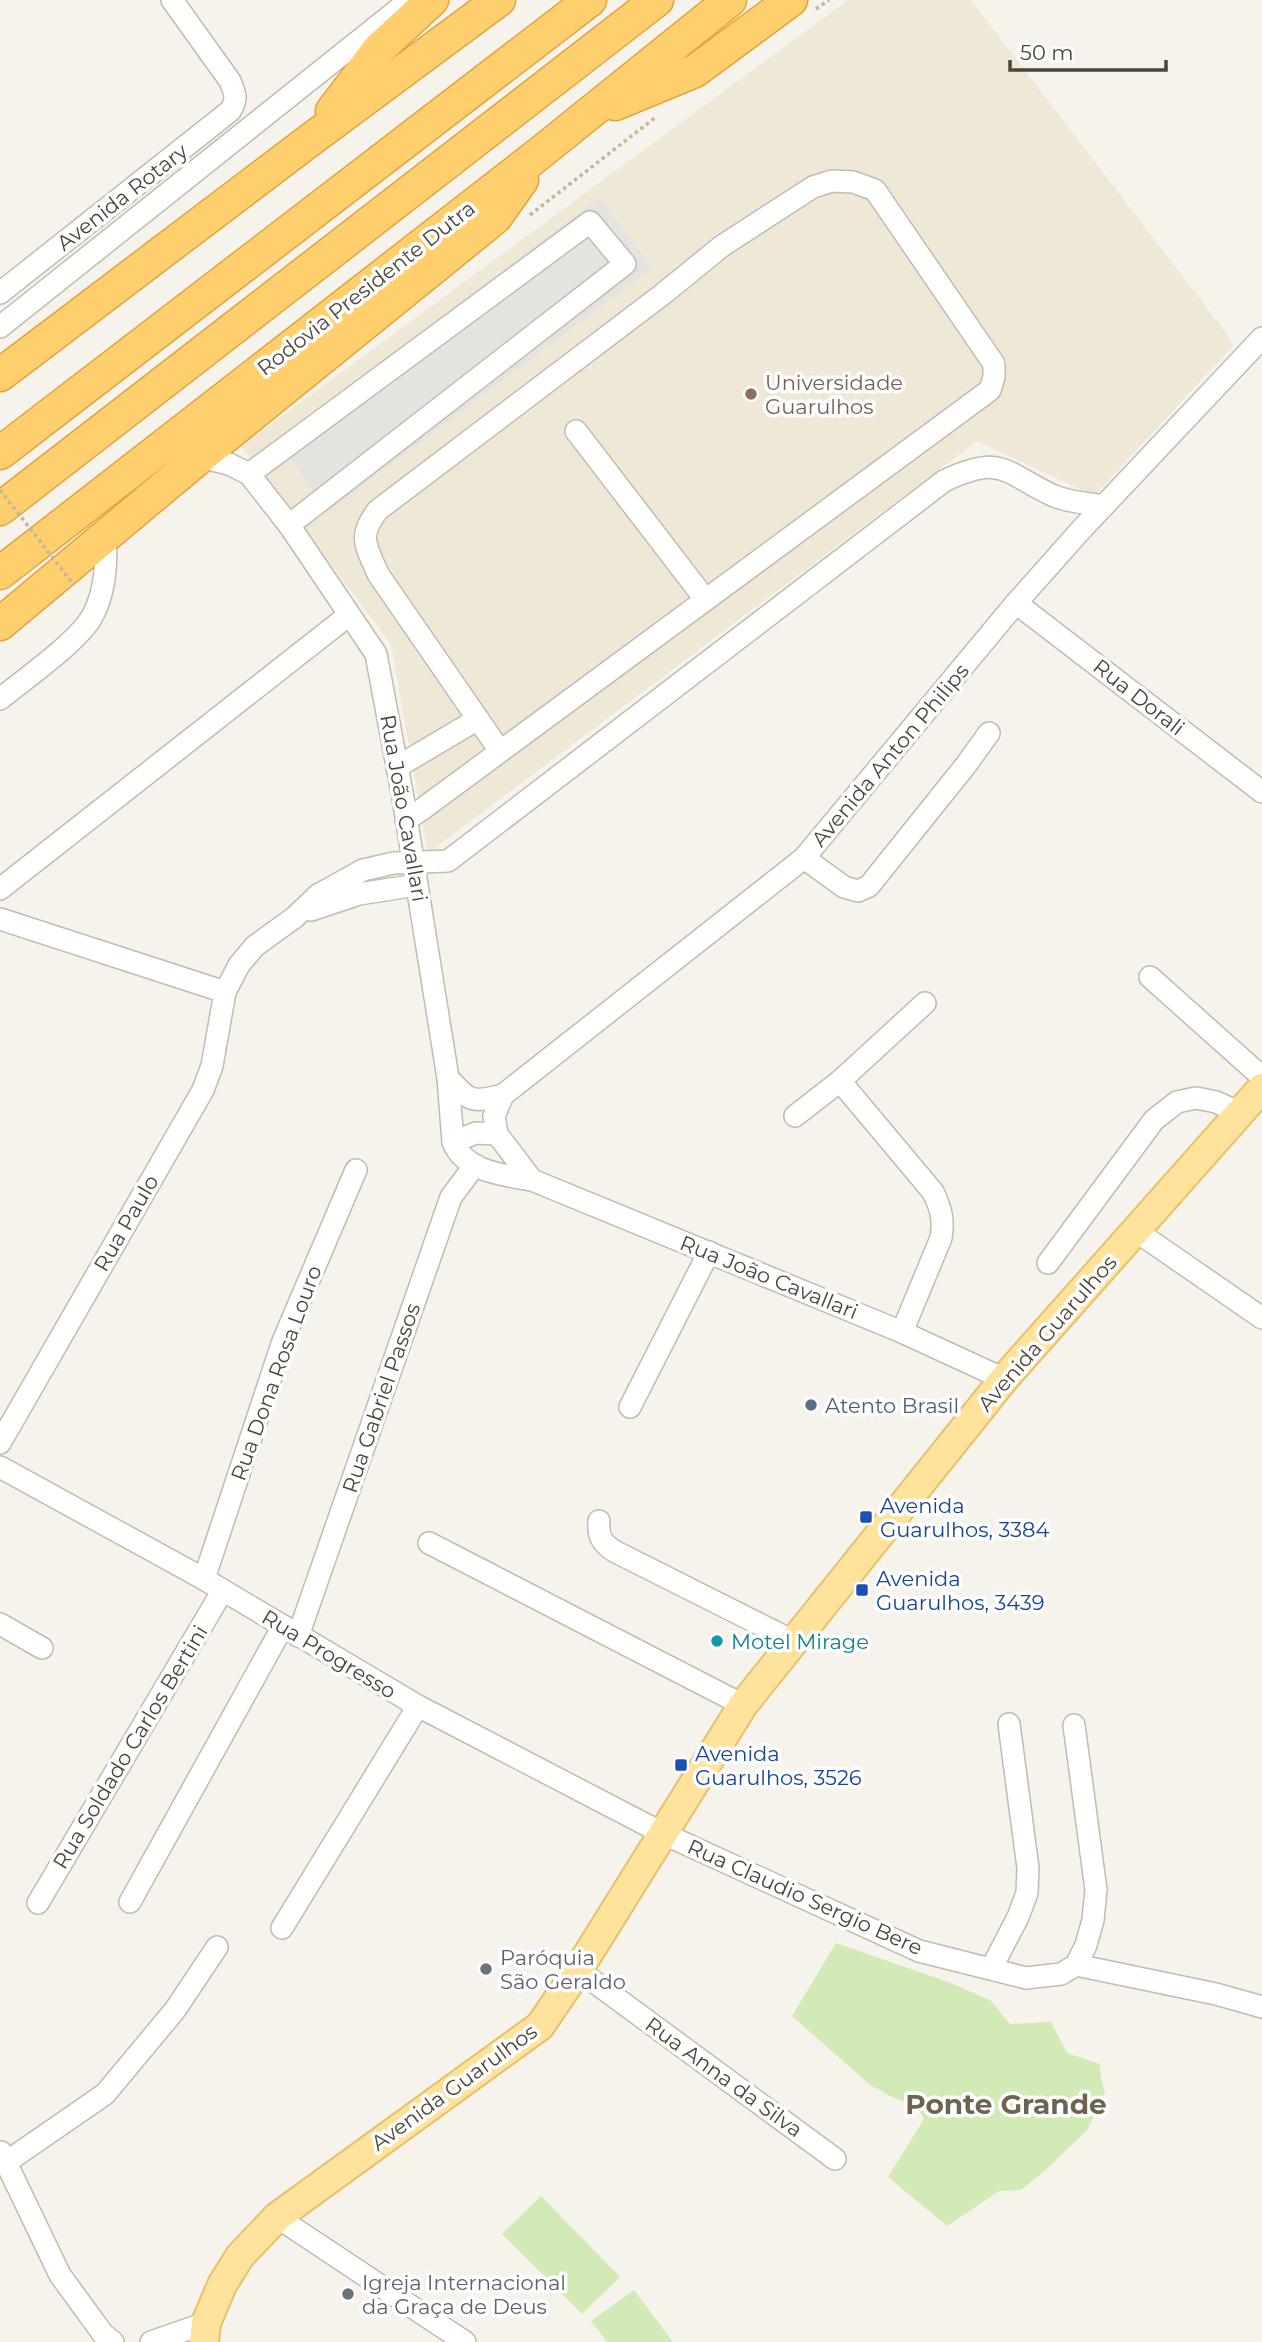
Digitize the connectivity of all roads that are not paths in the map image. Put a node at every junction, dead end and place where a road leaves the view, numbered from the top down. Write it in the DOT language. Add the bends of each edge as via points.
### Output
graph roads {
  1 [pos="172,0"];
  2 [pos="410,0"];
  3 [pos="432,0"];
  4 [pos="499,0"];
  5 [pos="590,0"];
  6 [pos="657,0"];
  7 [pos="730,0"];
  8 [pos="791,0"];
  9 [pos="585,116"];
  10 [pos="310,140"];
  11 [pos="540,153"];
  12 [pos="0,293"];
  13 [pos="0,327"];
  14 [pos="1262,338"];
  15 [pos="0,375"];
  16 [pos="576,431"];
  17 [pos="0,453"];
  18 [pos="200,457"];
  19 [pos="249,474"];
  20 [pos="1056,497"];
  21 [pos="1102,506"];
  22 [pos="0,509"];
  23 [pos="289,525"];
  24 [pos="1080,531"];
  25 [pos="105,536"];
  26 [pos="0,573"];
  27 [pos="705,599"];
  28 [pos="1016,603"];
  29 [pos="349,615"];
  30 [pos="0,624"];
  31 [pos="0,699"];
  32 [pos="478,719"];
  33 [pos="989,733"];
  34 [pos="500,751"];
  35 [pos="397,767"];
  36 [pos="1262,792"];
  37 [pos="406,820"];
  38 [pos="804,859"];
  39 [pos="412,862"];
  40 [pos="417,886"];
  41 [pos="0,889"];
  42 [pos="295,917"];
  43 [pos="0,919"];
  44 [pos="1150,977"];
  45 [pos="225,992"];
  46 [pos="925,1003"];
  47 [pos="1262,1076"];
  48 [pos="448,1078"];
  49 [pos="839,1081"];
  50 [pos="1262,1088"];
  51 [pos="503,1095"];
  52 [pos="1240,1113"];
  53 [pos="795,1116"];
  54 [pos="497,1134"];
  55 [pos="453,1142"];
  56 [pos="475,1166"];
  57 [pos="356,1170"];
  58 [pos="532,1180"];
  59 [pos="1136,1231"];
  60 [pos="709,1252"];
  61 [pos="1048,1263"];
  62 [pos="1262,1318"];
  63 [pos="902,1332"];
  64 [pos="1004,1379"];
  65 [pos="631,1407"];
  66 [pos="0,1443"];
  67 [pos="0,1467"];
  68 [pos="599,1521"];
  69 [pos="429,1543"];
  70 [pos="204,1579"];
  71 [pos="223,1590"];
  72 [pos="0,1624"];
  73 [pos="290,1631"];
  74 [pos="793,1641"];
  75 [pos="41,1648"];
  76 [pos="743,1705"];
  77 [pos="418,1706"];
  78 [pos="1009,1724"];
  79 [pos="1074,1725"];
  80 [pos="662,1833"];
  81 [pos="130,1902"];
  82 [pos="38,1903"];
  83 [pos="282,1928"];
  84 [pos="217,1947"];
  85 [pos="1076,1965"];
  86 [pos="991,1969"];
  87 [pos="578,1970"];
  88 [pos="1262,2007"];
  89 [pos="3,2156"];
  90 [pos="835,2159"];
  91 [pos="277,2217"];
  92 [pos="205,2333"];
  93 [pos="113,2342"];
  94 [pos="151,2342"];
  95 [pos="465,2342"];
  1 -- 12 [label="street, Avenida Rotary" via="223,71 236,95 235,103"];
  2 -- 13 [label="street"];
  3 -- 10 [label="highway" via="379,49"];
  4 -- 10 [label="highway"];
  5 -- 17 [label="highway"];
  6 -- 22 [label="highway"];
  7 -- 9 [label="highway, Rodovia Presidente Dutra"];
  8 -- 9 [label="highway" via="695,71"];
  9 -- 11 [label="highway, Rodovia Presidente Dutra"];
  10 -- 15 [label="highway"];
  11 -- 18 [label="highway" via="495,218"];
  11 -- 26 [label="highway, Rodovia Presidente Dutra"];
  14 -- 21 [label="street, Avenida Anton Philips"];
  16 -- 27 [label="street"];
  18 -- 19 [label="street"];
  18 -- 25 [label="highway"];
  19 -- 23 [label="street, Rua João Cavallari"];
  19 -- 23 [label="street" via="590,222 625,264"];
  20 -- 21 [label="street"];
  20 -- 24 [label="street"];
  20 -- 39 [label="street" via="1011,471 987,466 944,481 448,861"];
  21 -- 24 [label="street, Avenida Anton Philips"];
  23 -- 29 [label="street, Rua João Cavallari"];
  24 -- 28 [label="street, Avenida Anton Philips"];
  25 -- 30 [label="highway"];
  25 -- 31 [label="street" via="102,587 91,619"];
  27 -- 32 [label="street" via="990,390 994,364 875,190 853,182 832,181 813,187 722,246 378,510 366,526 366,543 378,574"];
  27 -- 34 [label="street"];
  28 -- 36 [label="street, Rua Dorali"];
  28 -- 38 [label="street, Avenida Anton Philips"];
  29 -- 35 [label="street, Rua João Cavallari" via="379,661"];
  29 -- 41 [label="street"];
  32 -- 34 [label="street"];
  32 -- 35 [label="street"];
  33 -- 38 [label="street" via="869,886 858,891 844,887"];
  34 -- 37 [label="street"];
  35 -- 37 [label="street, Rua João Cavallari"];
  37 -- 39 [label="street, Rua João Cavallari"];
  38 -- 51 [label="street, Avenida Anton Philips"];
  39 -- 40 [label="street, Rua João Cavallari"];
  39 -- 42 [label="street" via="363,870 318,895"];
  40 -- 42 [label="street" via="359,894"];
  40 -- 48 [label="street, Rua João Cavallari"];
  42 -- 45 [label="street, Rua Paulo" via="255,946"];
  43 -- 45 [label="street"];
  44 -- 47 [label="street"];
  45 -- 66 [label="street, Rua Paulo" via="212,1066 203,1090"];
  46 -- 49 [label="street"];
  48 -- 51 [label="street" via="471,1099"];
  48 -- 55 [label="street, Rua João Cavallari"];
  49 -- 53 [label="street"];
  49 -- 63 [label="street" via="933,1192 940,1207 941,1238"];
  50 -- 52 [label="main road, Avenida Guarulhos"];
  51 -- 54 [label="street" via="494,1116"];
  52 -- 59 [label="main road, Avenida Guarulhos"];
  52 -- 61 [label="street" via="1196,1098 1177,1102 1154,1121"];
  54 -- 55 [label="street" via="476,1133"];
  54 -- 58 [label="street"];
  55 -- 56 [label="street"];
  56 -- 58 [label="street, Rua João Cavallari"];
  56 -- 73 [label="street, Rua Gabriel Passos" via="451,1197"];
  57 -- 70 [label="street, Rua Dona Rosa Louro" via="284,1340"];
  58 -- 60 [label="street, Rua João Cavallari"];
  59 -- 62 [label="street"];
  59 -- 64 [label="main road, Avenida Guarulhos"];
  60 -- 63 [label="street, Rua João Cavallari"];
  60 -- 65 [label="street"];
  63 -- 64 [label="street, Rua João Cavallari"];
  64 -- 74 [label="main road, Avenida Guarulhos"];
  67 -- 70 [label="street, Rua Progresso"];
  68 -- 74 [label="street" via="598,1535 614,1551"];
  69 -- 76 [label="street"];
  70 -- 71 [label="street, Rua Progresso"];
  71 -- 73 [label="street, Rua Progresso"];
  71 -- 82 [label="street, Rua Soldado Carlos Bertini"];
  72 -- 75 [label="street"];
  73 -- 77 [label="street, Rua Progresso"];
  73 -- 81 [label="street, Rua Gabriel Passos"];
  74 -- 76 [label="main road, Avenida Guarulhos"];
  76 -- 80 [label="main road, Avenida Guarulhos"];
  77 -- 80 [label="street, Rua Progresso"];
  77 -- 83 [label="street"];
  78 -- 86 [label="street" via="1028,1868 1027,1893"];
  79 -- 85 [label="street" via="1096,1891 1093,1920"];
  80 -- 86 [label="street, Rua Claudio Sergio Bere" via="919,1951"];
  80 -- 87 [label="main road, Avenida Guarulhos"];
  84 -- 89 [label="street" via="175,2010 105,2094"];
  85 -- 86 [label="street, Rua Claudio Sergio Bere" via="1061,1974 1026,1978"];
  85 -- 88 [label="street"];
  87 -- 90 [label="street, Rua Anna da Silva"];
  87 -- 91 [label="main road, Avenida Guarulhos" via="540,2026"];
  89 -- 93 [label="street" via="60,2275"];
  91 -- 92 [label="main road, Avenida Guarulhos" via="240,2256 222,2285"];
  91 -- 95 [label="street"];
  92 -- 94 [label="street"];
}
